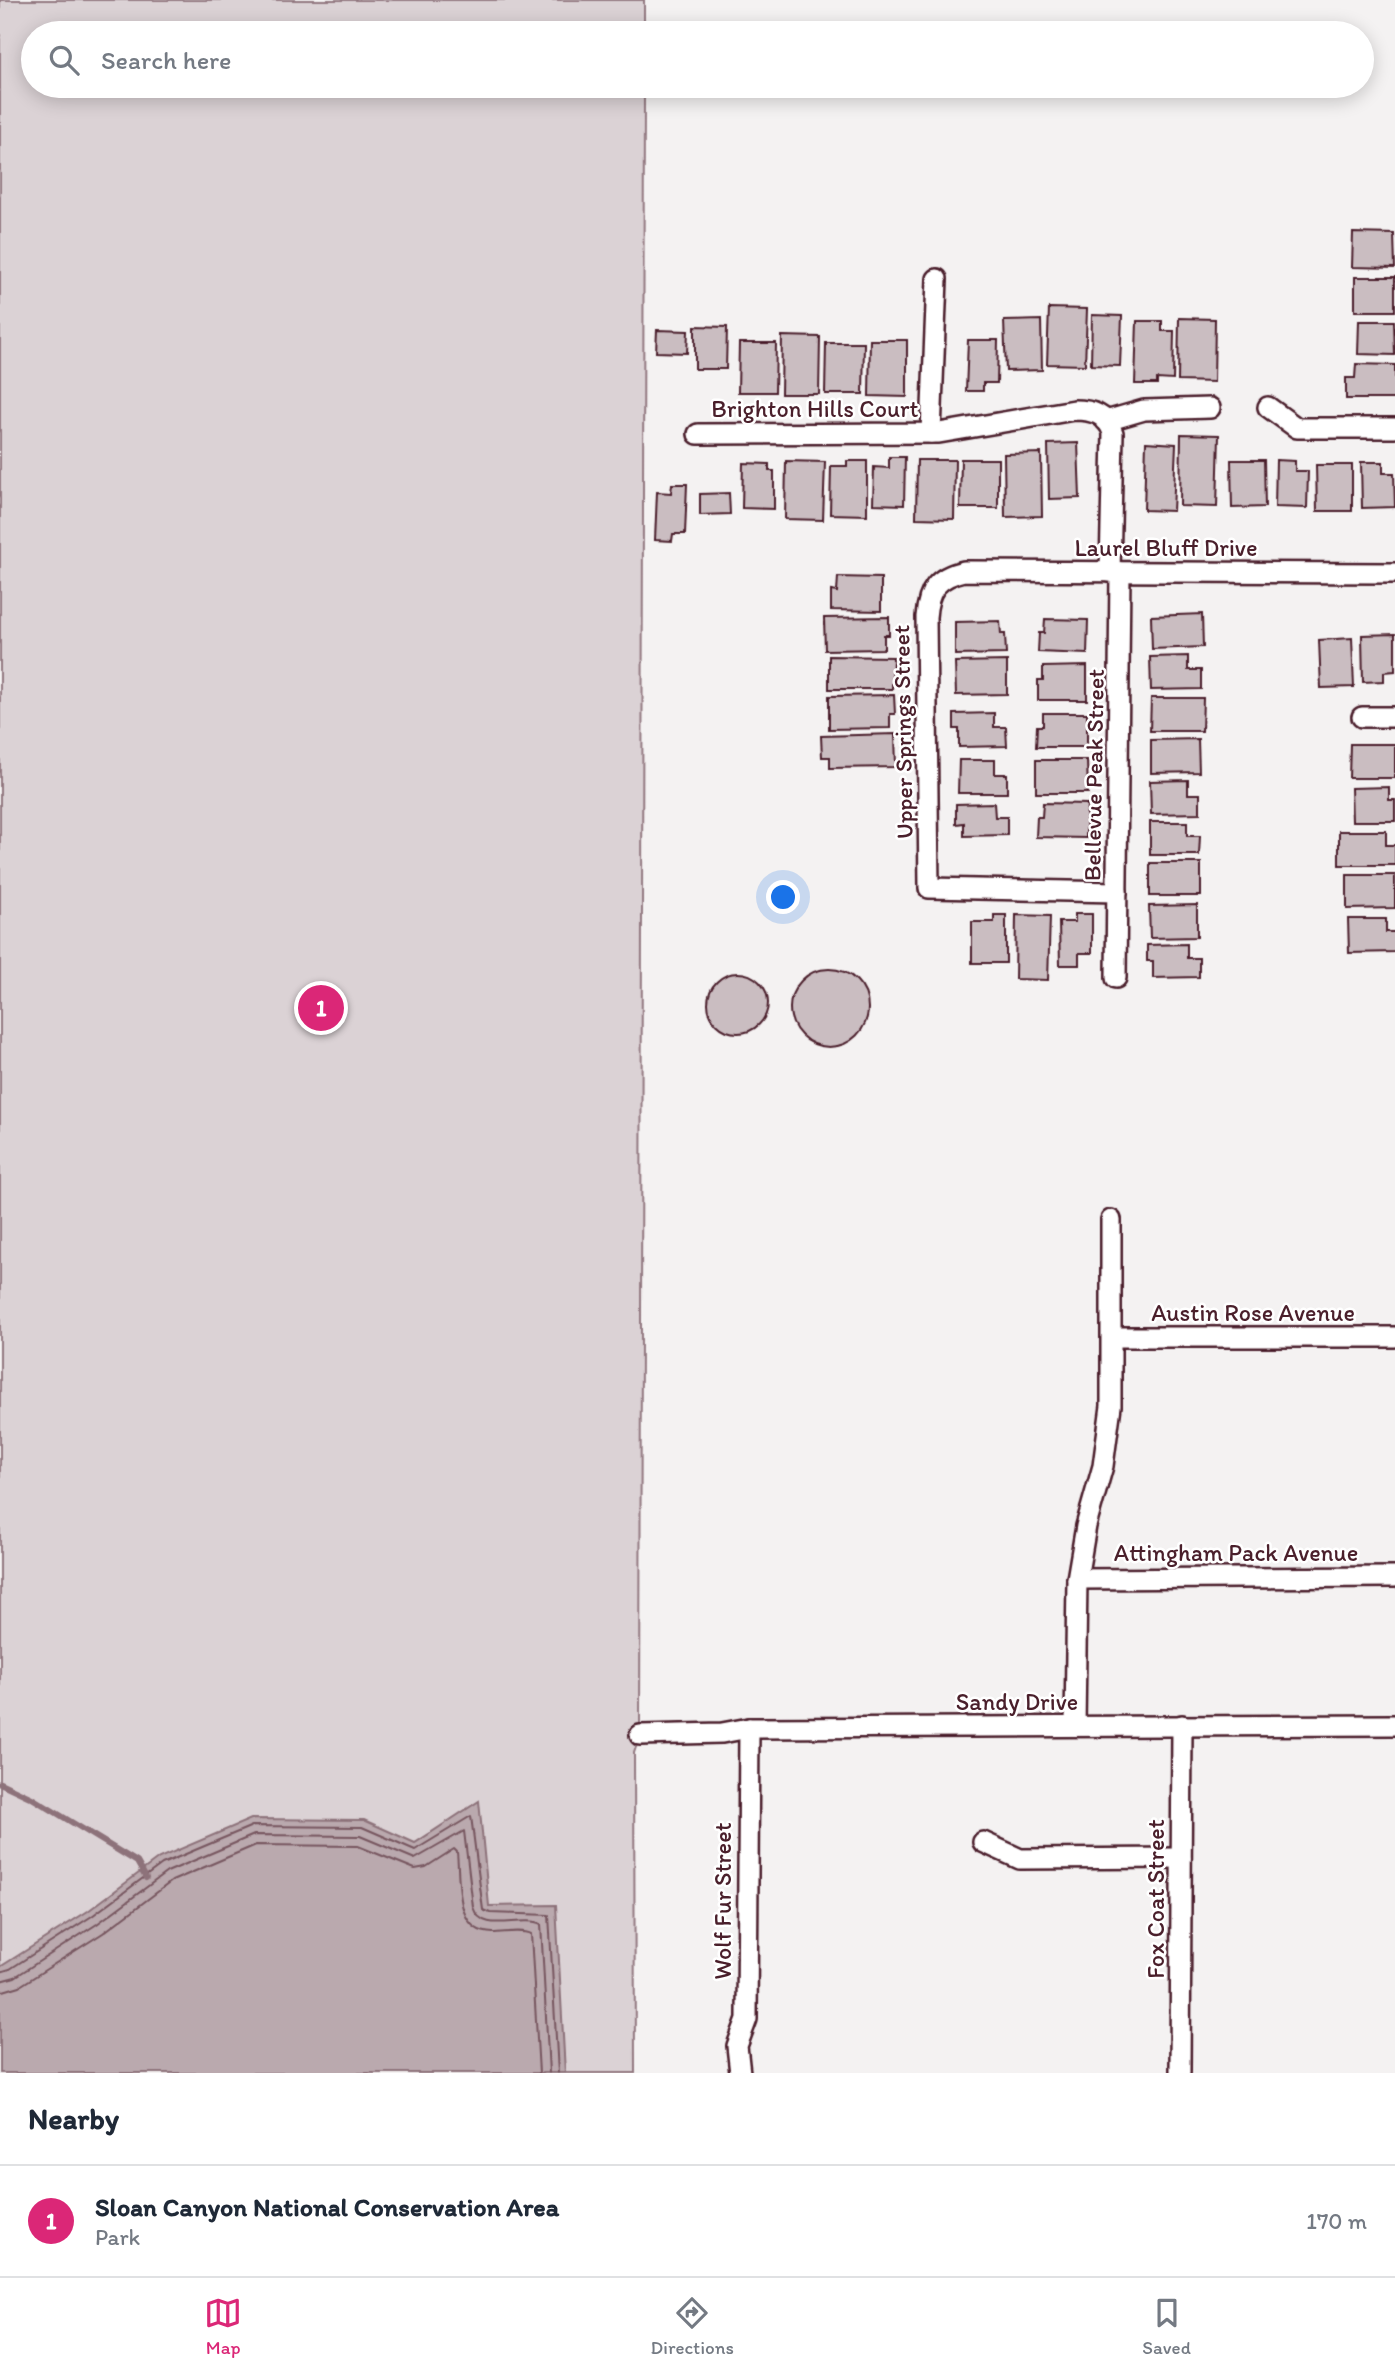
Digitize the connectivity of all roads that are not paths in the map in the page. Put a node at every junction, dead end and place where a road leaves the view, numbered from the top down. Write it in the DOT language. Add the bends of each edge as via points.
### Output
graph roads {
  1 [pos="937,279"];
  2 [pos="1268,407"];
  3 [pos="1210,408"];
  4 [pos="1106,421"];
  5 [pos="1395,428"];
  6 [pos="931,433"];
  7 [pos="698,434"];
  8 [pos="1115,572"];
  9 [pos="1395,573"];
  10 [pos="939,580"];
  11 [pos="1362,717"];
  12 [pos="1395,717"];
  13 [pos="1117,892"];
  14 [pos="1116,978"];
  15 [pos="1111,1220"];
  16 [pos="1395,1337"];
  17 [pos="1112,1338"];
  18 [pos="1395,1577"];
  19 [pos="1077,1579"];
  20 [pos="1395,1725"];
  21 [pos="1075,1726"];
  22 [pos="1182,1726"];
  23 [pos="749,1728"];
  24 [pos="640,1735"];
  25 [pos="983,1842"];
  26 [pos="1181,1858"];
  27 [pos="740,2073"];
  28 [pos="1180,2073"];
  1 -- 6 [label="street"];
  2 -- 5 [label="street" via="1297,428"];
  3 -- 4 [label="street" via="1144,410"];
  4 -- 6 [label="street, Brighton Hills Court" via="1094,412 1074,410"];
  4 -- 8 [label="street, Bellevue Peak Street" via="1114,440 1110,472"];
  6 -- 7 [label="street, Brighton Hills Court"];
  8 -- 9 [label="street, Laurel Bluff Drive"];
  8 -- 10 [label="street, Laurel Bluff Drive" via="964,571"];
  8 -- 13 [label="street, Bellevue Peak Street"];
  10 -- 13 [label="street, Upper Springs Street" via="931,590 926,617 929,888"];
  11 -- 12 [label="street"];
  13 -- 14 [label="street, Bellevue Peak Street"];
  15 -- 17 [label="street"];
  16 -- 17 [label="street, Austin Rose Avenue"];
  17 -- 19 [label="street" via="1109,1430"];
  18 -- 19 [label="street, Attingham Pack Avenue"];
  19 -- 21 [label="street"];
  20 -- 22 [label="street, Sandy Drive"];
  21 -- 22 [label="street, Sandy Drive"];
  21 -- 23 [label="street, Sandy Drive"];
  22 -- 26 [label="street, Fox Coat Street"];
  23 -- 24 [label="street, Sandy Drive"];
  23 -- 27 [label="street, Wolf Fur Street" via="747,2019 737,2046"];
  25 -- 26 [label="street" via="1020,1859"];
  26 -- 28 [label="street, Fox Coat Street"];
}
